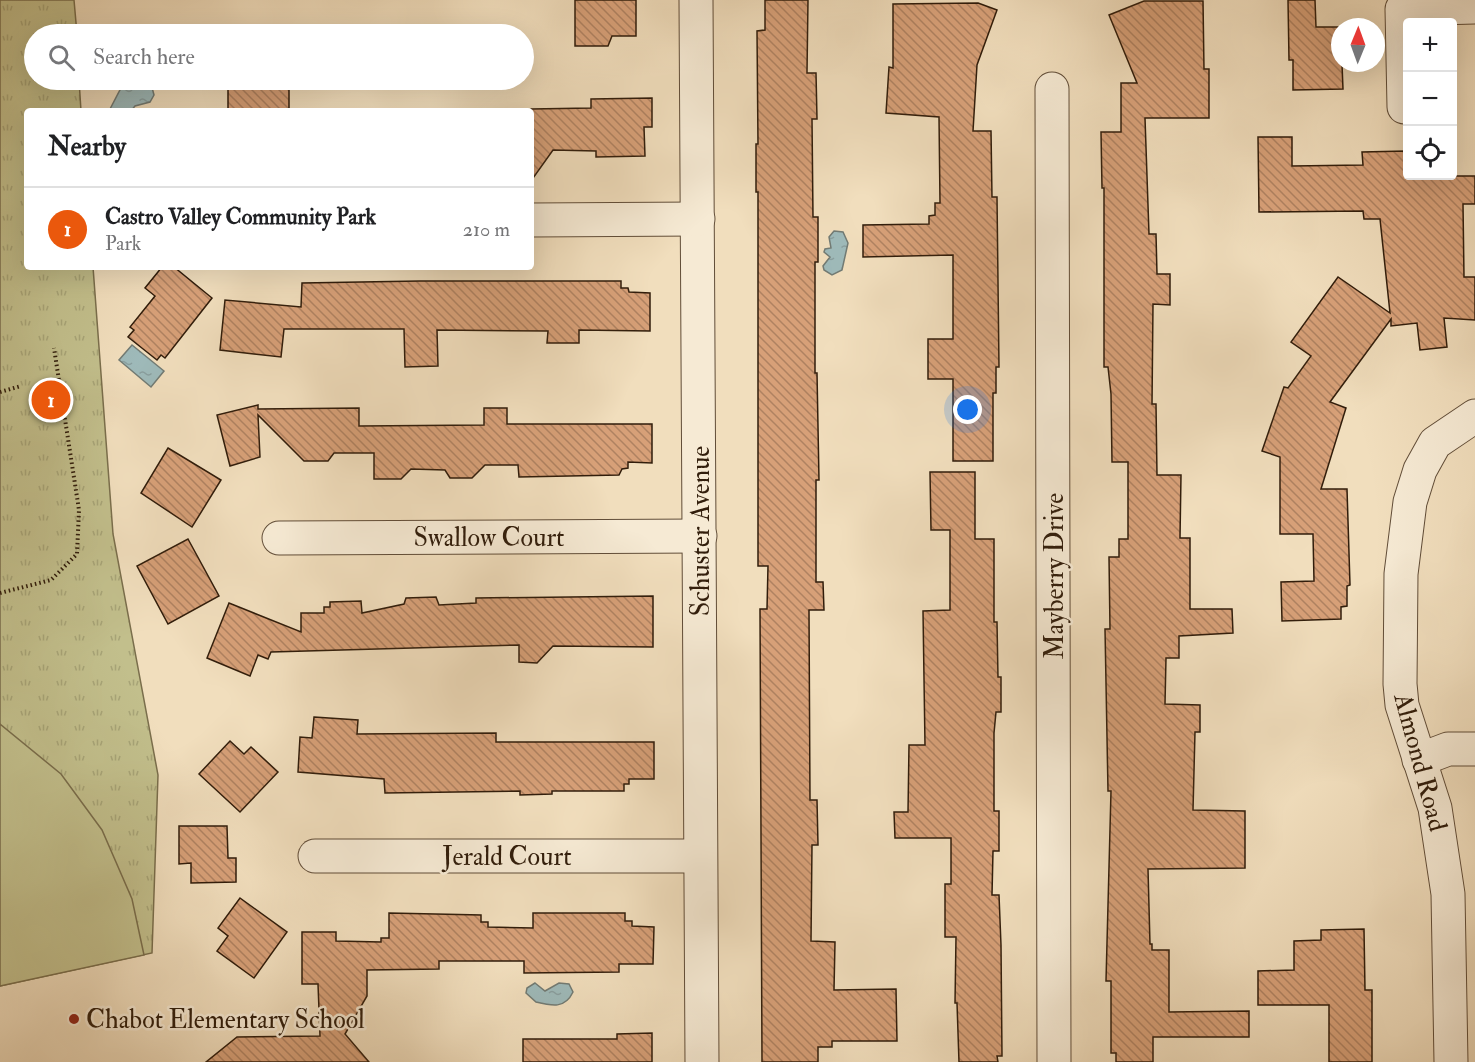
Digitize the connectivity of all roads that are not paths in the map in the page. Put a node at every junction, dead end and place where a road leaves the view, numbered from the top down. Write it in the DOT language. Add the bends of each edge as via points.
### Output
graph roads {
  1 [pos="696,0"];
  2 [pos="1475,7"];
  3 [pos="1403,72"];
  4 [pos="1052,89"];
  5 [pos="698,219"];
  6 [pos="534,220"];
  7 [pos="1475,416"];
  8 [pos="700,536"];
  9 [pos="279,538"];
  10 [pos="1475,749"];
  11 [pos="1419,760"];
  12 [pos="315,856"];
  13 [pos="700,856"];
  14 [pos="702,1062"];
  15 [pos="1054,1062"];
  16 [pos="1451,1062"];
  1 -- 5 [label="street, Schuster Avenue"];
  2 -- 3 [label="street" via="1402,9"];
  4 -- 15 [label="street, Mayberry Drive"];
  5 -- 6 [label="street"];
  5 -- 8 [label="street, Schuster Avenue"];
  7 -- 11 [label="street, Almond Road" via="1436,443 1420,470 1408,513 1401,574 1400,684 1407,726"];
  8 -- 9 [label="street, Swallow Court"];
  8 -- 13 [label="street, Schuster Avenue"];
  10 -- 11 [label="street" via="1448,749"];
  11 -- 16 [label="street, Almond Road" via="1435,808 1443,850 1450,939"];
  12 -- 13 [label="street, Jerald Court"];
  13 -- 14 [label="street, Schuster Avenue"];
}
